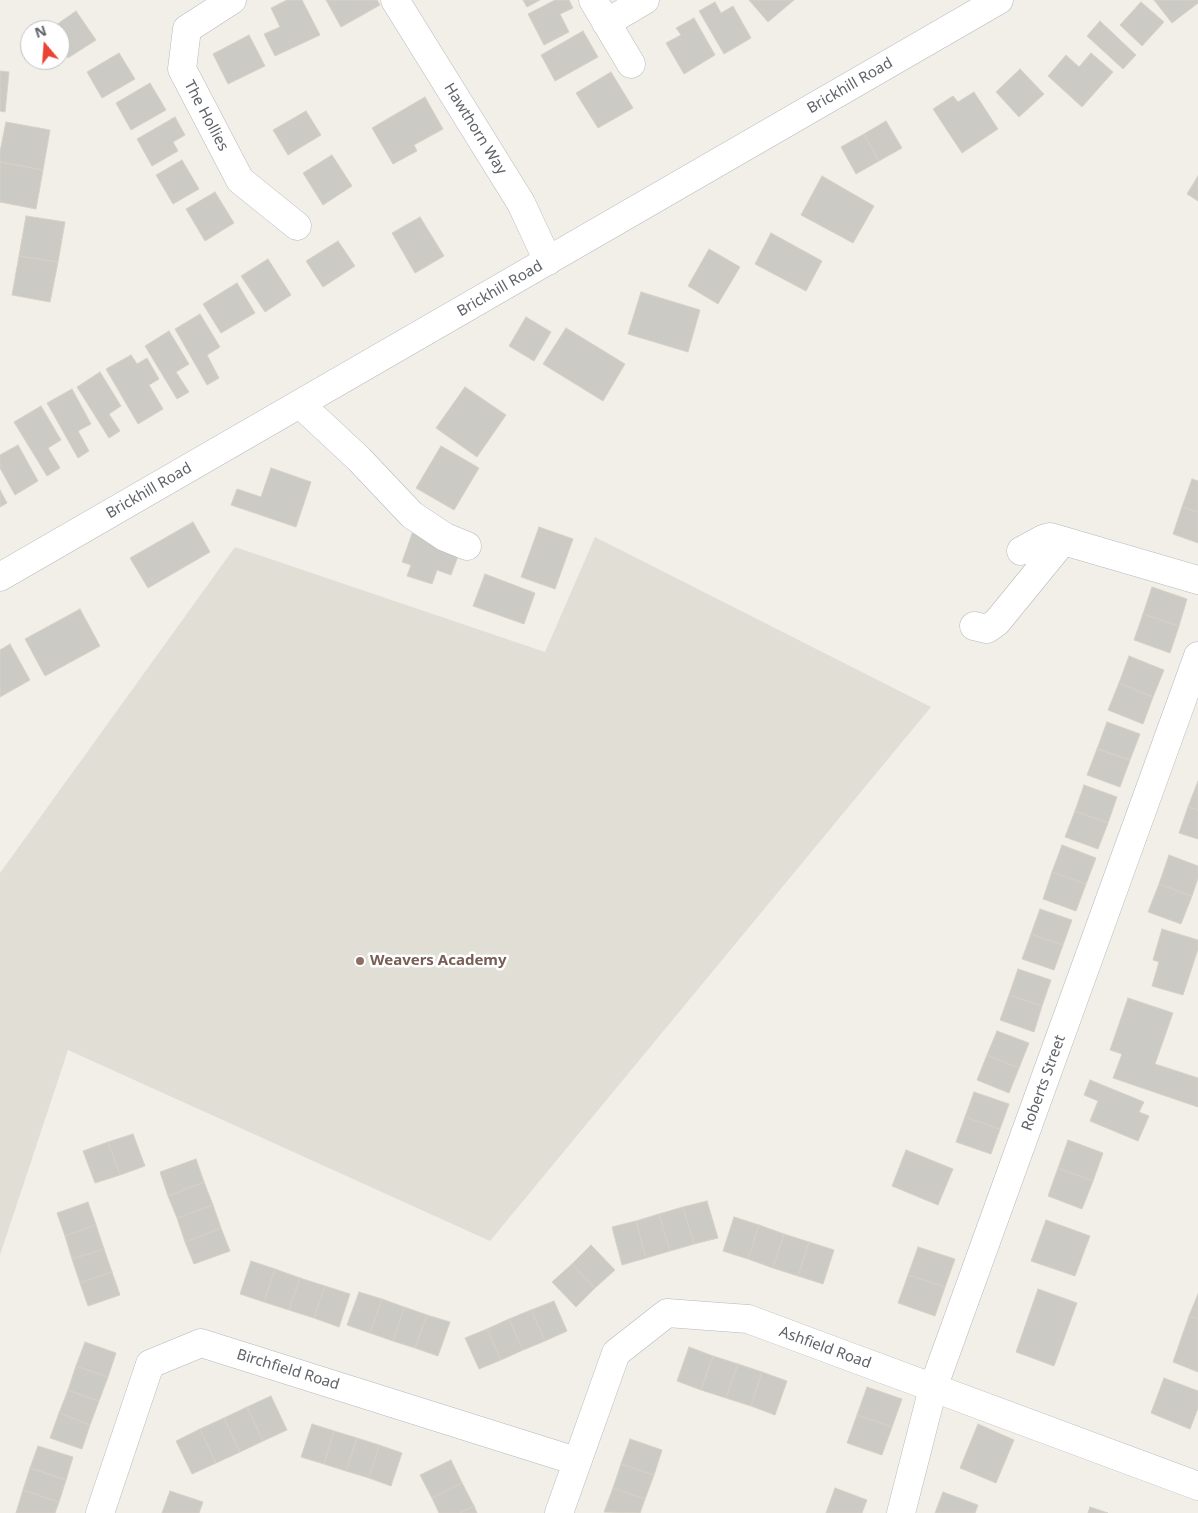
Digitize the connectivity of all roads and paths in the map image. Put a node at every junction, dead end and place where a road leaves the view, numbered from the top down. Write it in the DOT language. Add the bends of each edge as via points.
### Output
graph roads {
  1 [pos="232,0"];
  2 [pos="395,0"];
  3 [pos="645,0"];
  4 [pos="1000,0"];
  5 [pos="599,11"];
  6 [pos="631,64"];
  7 [pos="297,226"];
  8 [pos="548,261"];
  9 [pos="300,404"];
  10 [pos="1062,541"];
  11 [pos="467,546"];
  12 [pos="1021,551"];
  13 [pos="0,577"];
  14 [pos="1198,580"];
  15 [pos="974,626"];
  16 [pos="1198,656"];
  17 [pos="933,1388"];
  18 [pos="576,1461"];
  19 [pos="1198,1486"];
  20 [pos="100,1513"];
  21 [pos="559,1513"];
  22 [pos="900,1513"];
  1 -- 7 [label="street, The Hollies" via="187,29 182,69 240,180"];
  2 -- 8 [label="street, Hawthorn Way" via="521,203"];
  3 -- 5 [label="street"];
  4 -- 8 [label="street, Brickhill Road"];
  5 -- 6 [label="street"];
  8 -- 9 [label="street, Brickhill Road"];
  9 -- 11 [label="street" via="359,459 412,516 445,537"];
  9 -- 13 [label="street, Brickhill Road"];
  10 -- 12 [label="street" via="1050,537"];
  10 -- 14 [label="street"];
  10 -- 15 [label="street" via="997,622 986,629"];
  16 -- 17 [label="street, Roberts Street"];
  17 -- 18 [label="street, Ashfield Road" via="748,1319 667,1313 616,1353"];
  17 -- 19 [label="street, Ashfield Road"];
  17 -- 22 [label="street, Roberts Street"];
  18 -- 20 [label="street, Birchfield Road" via="201,1343 150,1364"];
  18 -- 21 [label="street, Ashfield Road"];
}
